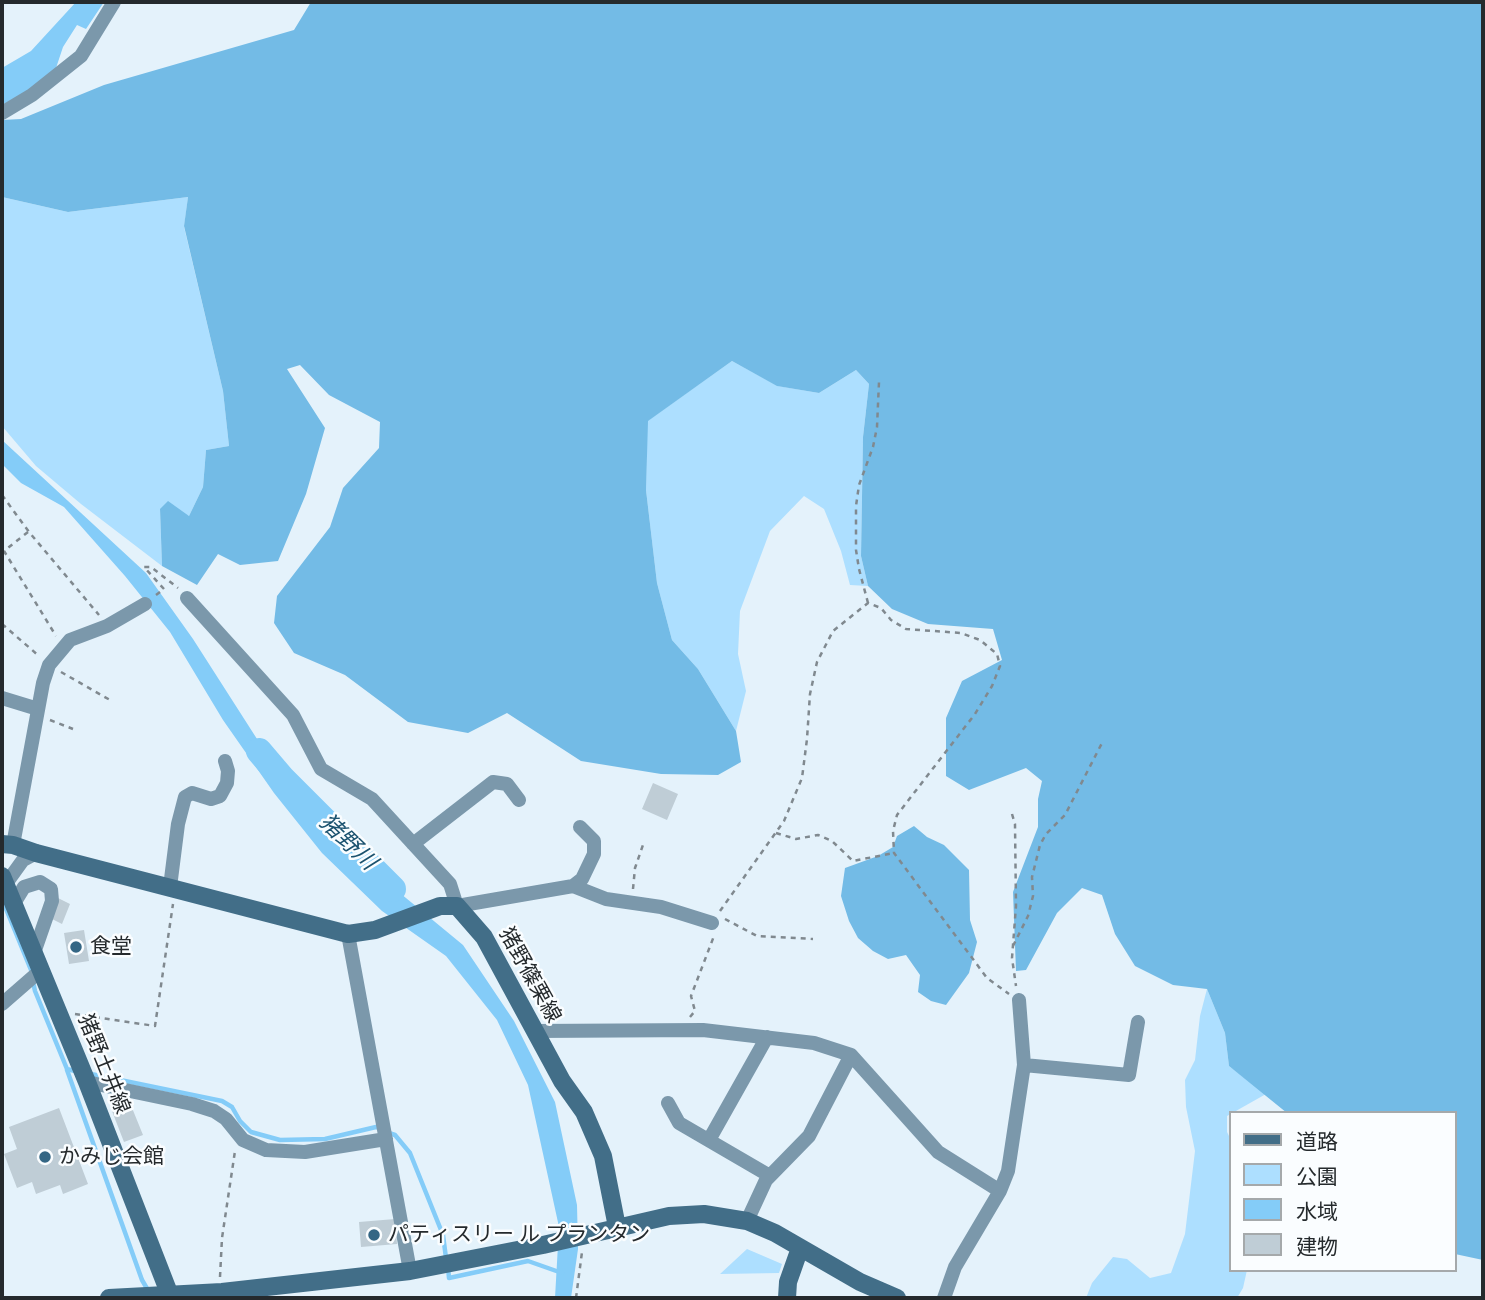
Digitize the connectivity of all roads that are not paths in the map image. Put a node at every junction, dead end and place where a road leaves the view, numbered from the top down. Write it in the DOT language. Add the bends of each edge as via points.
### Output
graph roads {
  1 [pos="114,2"];
  2 [pos="2,113"];
  3 [pos="187,598"];
  4 [pos="145,604"];
  5 [pos="2,698"];
  6 [pos="37,712"];
  7 [pos="225,761"];
  8 [pos="519,800"];
  9 [pos="580,827"];
  10 [pos="8,844"];
  11 [pos="413,844"];
  12 [pos="36,853"];
  13 [pos="4,880"];
  14 [pos="573,886"];
  15 [pos="173,888"];
  16 [pos="13,905"];
  17 [pos="449,906"];
  18 [pos="712,923"];
  19 [pos="348,934"];
  20 [pos="34,953"];
  21 [pos="41,970"];
  22 [pos="1018,1000"];
  23 [pos="2,1004"];
  24 [pos="1138,1022"];
  25 [pos="535,1031"];
  26 [pos="767,1037"];
  27 [pos="851,1055"];
  28 [pos="1024,1065"];
  29 [pos="87,1082"];
  30 [pos="668,1103"];
  31 [pos="386,1139"];
  32 [pos="709,1140"];
  33 [pos="770,1176"];
  34 [pos="1000,1191"];
  35 [pos="747,1222"];
  36 [pos="617,1227"];
  37 [pos="800,1248"];
  38 [pos="410,1271"];
  39 [pos="170,1296"];
  40 [pos="109,1298"];
  41 [pos="788,1298"];
  42 [pos="897,1298"];
  43 [pos="944,1298"];
  1 -- 2 [label="street" via="81,56"];
  3 -- 11 [label="street" via="293,715 321,769 372,799"];
  4 -- 6 [label="street" via="70,640 49,665"];
  5 -- 6 [label="street"];
  6 -- 10 [label="street"];
  7 -- 15 [label="street" via="227,783 220,796 211,799 192,793 185,797"];
  8 -- 11 [label="street" via="507,784 493,782"];
  9 -- 14 [label="street" via="594,841 594,854 582,879"];
  10 -- 12 [label="main road"];
  11 -- 17 [label="street" via="450,884"];
  12 -- 13 [label="street"];
  12 -- 15 [label="main road"];
  13 -- 16 [label="main road, 猪野土井線"];
  14 -- 17 [label="street"];
  14 -- 18 [label="street" via="606,899 661,907"];
  15 -- 19 [label="main road"];
  16 -- 20 [label="main road, 猪野土井線"];
  16 -- 20 [label="street" via="24,887 40,882 51,889 52,901"];
  17 -- 19 [label="main road"];
  17 -- 25 [label="main road, 猪野篠栗線" via="484,937"];
  19 -- 31 [label="street"];
  20 -- 21 [label="main road, 猪野土井線"];
  21 -- 23 [label="street"];
  21 -- 29 [label="main road, 猪野土井線"];
  22 -- 28 [label="street"];
  24 -- 28 [label="street" via="1129,1075"];
  25 -- 26 [label="street" via="679,1030"];
  25 -- 36 [label="main road, 猪野篠栗線" via="603,1156"];
  26 -- 27 [label="street" via="814,1043"];
  26 -- 32 [label="street"];
  27 -- 33 [label="street" via="809,1136"];
  27 -- 34 [label="street" via="938,1152"];
  28 -- 34 [label="street" via="1008,1171"];
  29 -- 31 [label="street" via="214,1111 255,1147 304,1152"];
  29 -- 39 [label="main road, 猪野土井線"];
  30 -- 32 [label="street" via="679,1123"];
  31 -- 38 [label="street"];
  32 -- 33 [label="street"];
  33 -- 35 [label="street"];
  34 -- 43 [label="street" via="955,1267"];
  35 -- 36 [label="main road" via="687,1214"];
  35 -- 37 [label="main road"];
  36 -- 38 [label="main road"];
  37 -- 41 [label="main road" via="788,1282"];
  37 -- 42 [label="main road"];
  38 -- 39 [label="main road"];
  39 -- 40 [label="main road"];
}
